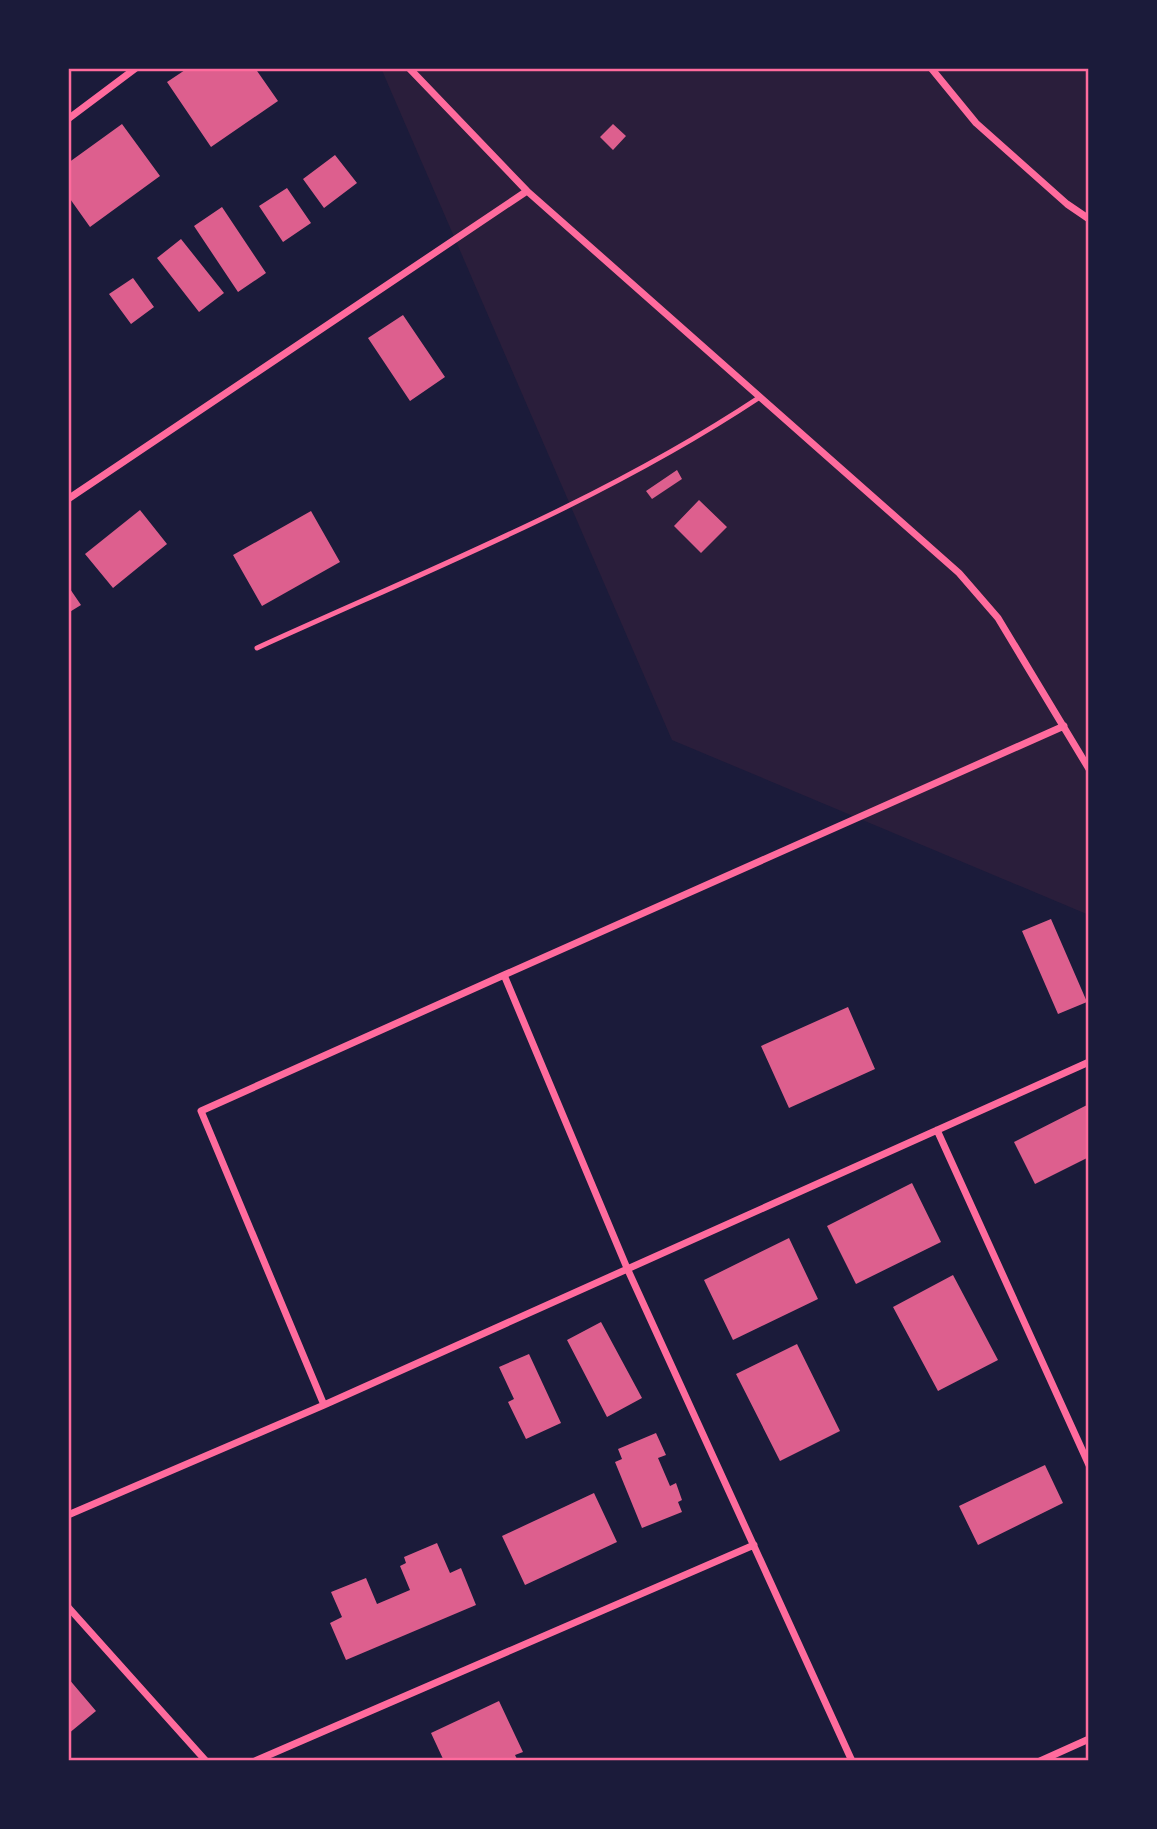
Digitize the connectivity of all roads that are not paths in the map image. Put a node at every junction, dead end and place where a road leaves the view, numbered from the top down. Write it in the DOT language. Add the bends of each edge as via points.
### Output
graph roads {
  1 [pos="136,68"];
  2 [pos="410,68"];
  3 [pos="931,68"];
  4 [pos="68,119"];
  5 [pos="527,191"];
  6 [pos="1089,219"];
  7 [pos="760,397"];
  8 [pos="68,499"];
  9 [pos="257,648"];
  10 [pos="1063,726"];
  11 [pos="1089,769"];
  12 [pos="503,975"];
  13 [pos="1089,1062"];
  14 [pos="937,1130"];
  15 [pos="627,1268"];
  16 [pos="324,1405"];
  17 [pos="1089,1465"];
  18 [pos="68,1515"];
  19 [pos="754,1545"];
  20 [pos="68,1606"];
  21 [pos="1089,1739"];
  22 [pos="206,1761"];
  23 [pos="255,1761"];
  24 [pos="852,1761"];
  25 [pos="1040,1761"];
  1 -- 4 [label="street"];
  2 -- 5 [label="street"];
  3 -- 6 [label="street" via="976,123"];
  5 -- 7 [label="street"];
  5 -- 8 [label="street"];
  7 -- 9 [label="lane" via="583,500"];
  7 -- 10 [label="street" via="959,573 998,618"];
  10 -- 11 [label="street"];
  10 -- 12 [label="street"];
  12 -- 15 [label="street"];
  12 -- 16 [label="street" via="201,1111"];
  13 -- 14 [label="street"];
  14 -- 15 [label="street"];
  14 -- 17 [label="street"];
  15 -- 16 [label="street"];
  15 -- 19 [label="street"];
  16 -- 18 [label="street"];
  19 -- 23 [label="street"];
  19 -- 24 [label="street"];
  20 -- 22 [label="street"];
  21 -- 25 [label="street"];
}
